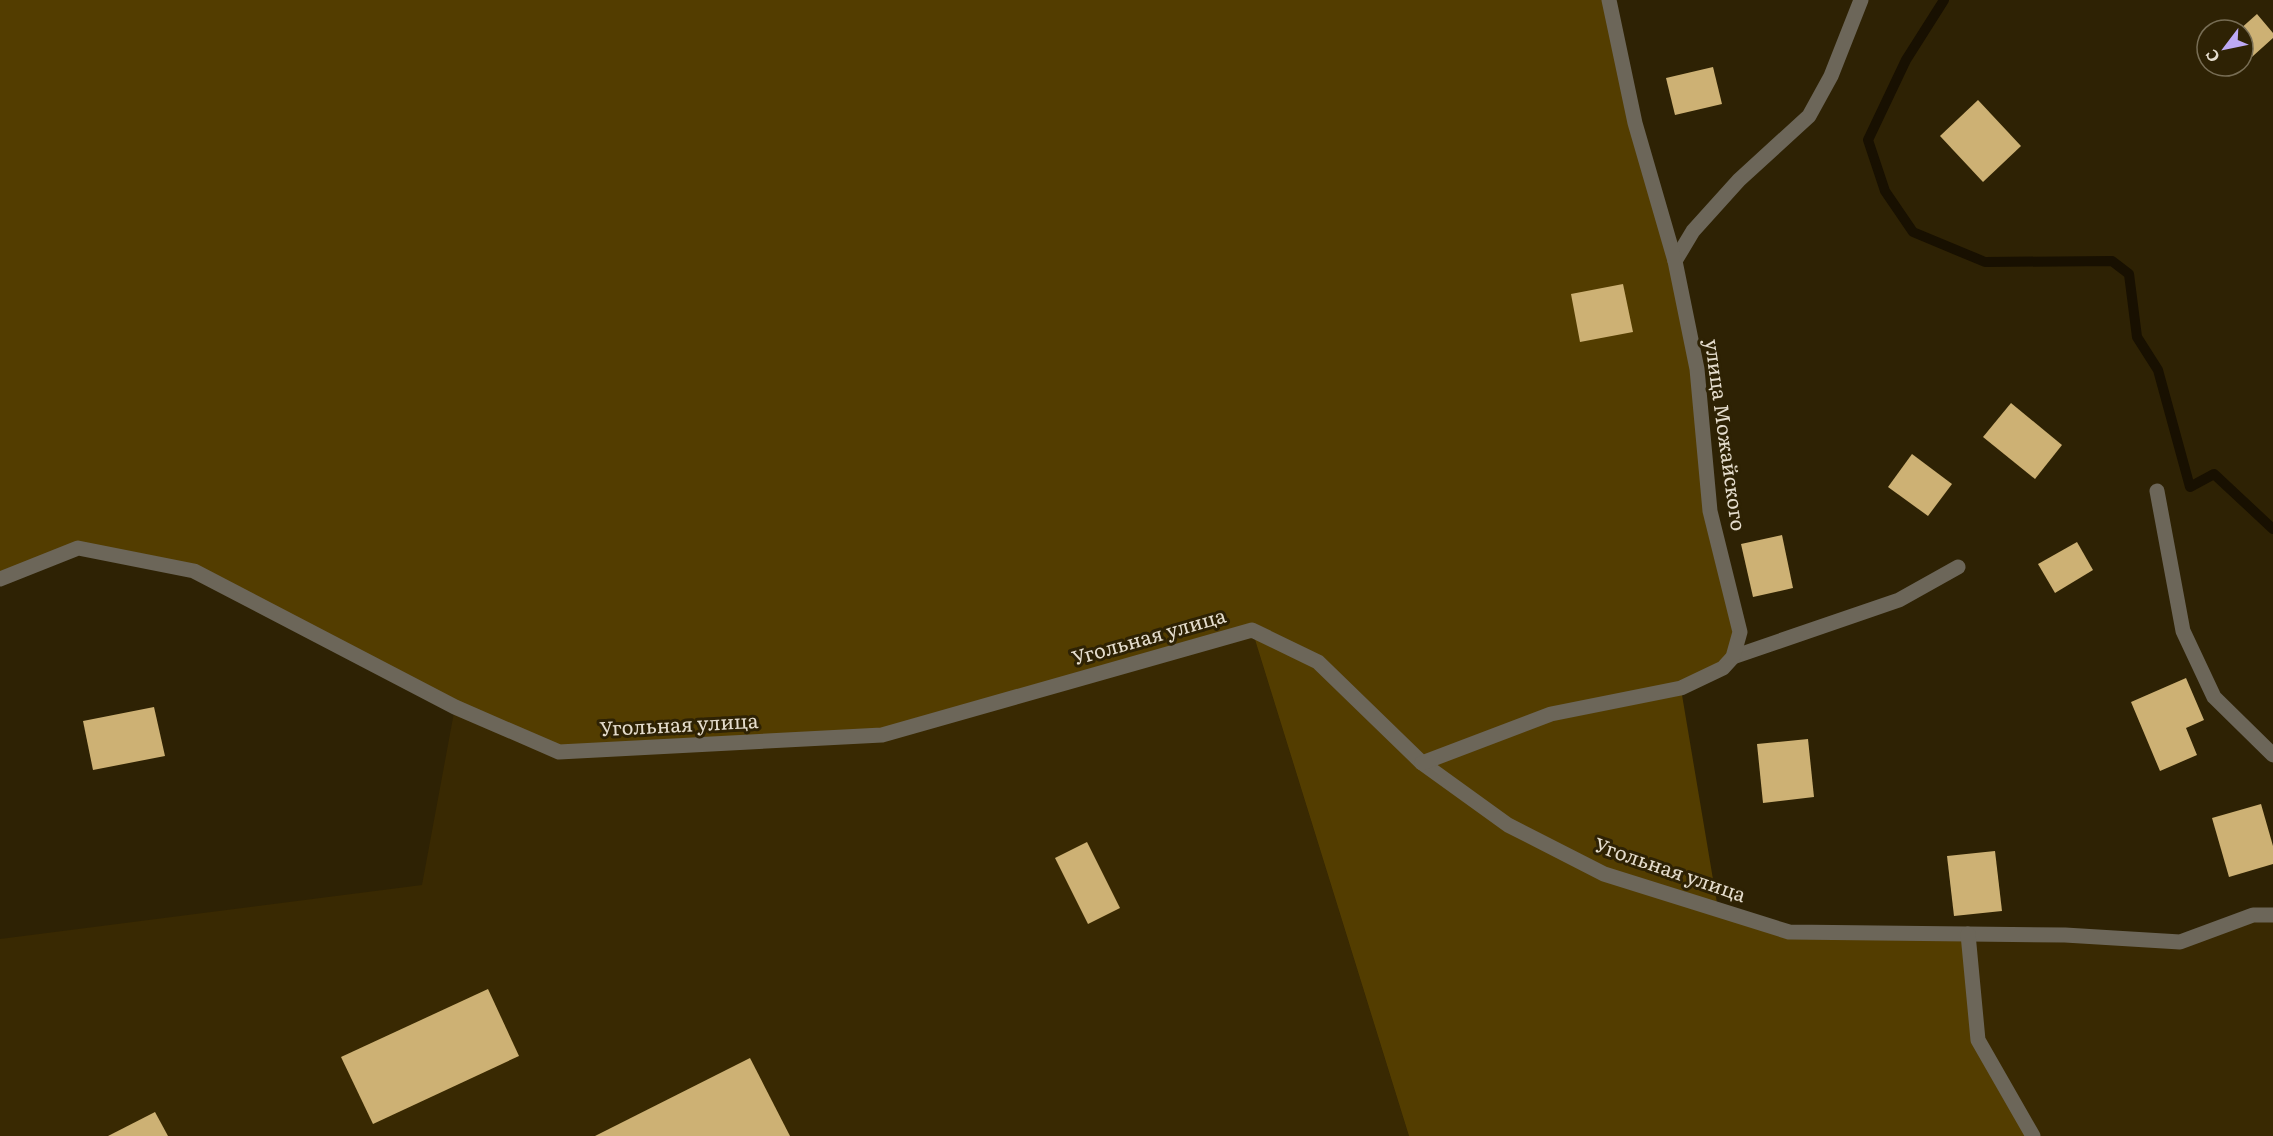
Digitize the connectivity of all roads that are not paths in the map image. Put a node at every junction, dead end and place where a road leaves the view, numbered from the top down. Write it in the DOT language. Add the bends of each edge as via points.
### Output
graph roads {
  1 [pos="1609,0"];
  2 [pos="1861,0"];
  3 [pos="1675,261"];
  4 [pos="2157,491"];
  5 [pos="1958,567"];
  6 [pos="0,579"];
  7 [pos="1733,657"];
  8 [pos="2273,755"];
  9 [pos="1422,763"];
  10 [pos="2273,915"];
  11 [pos="1968,934"];
  12 [pos="2033,1136"];
  1 -- 3 [label="street, улица Можайского" via="1635,123"];
  2 -- 3 [label="street" via="1831,76 1809,116 1739,180 1693,231"];
  3 -- 7 [label="street, улица Можайского" via="1697,369 1710,511 1740,632"];
  4 -- 8 [label="street" via="2183,632 2214,697"];
  5 -- 7 [label="street" via="1899,600"];
  6 -- 9 [label="street, Угольная улица" via="78,548 194,571 455,706 559,752 882,735 1252,630 1318,662"];
  7 -- 9 [label="street" via="1723,668 1681,688 1551,714"];
  9 -- 11 [label="street, Угольная улица" via="1508,825 1616,878 1789,932"];
  10 -- 11 [label="street, Угольная улица" via="2253,915 2180,942 2065,934"];
  11 -- 12 [label="street" via="1978,1040"];
}
